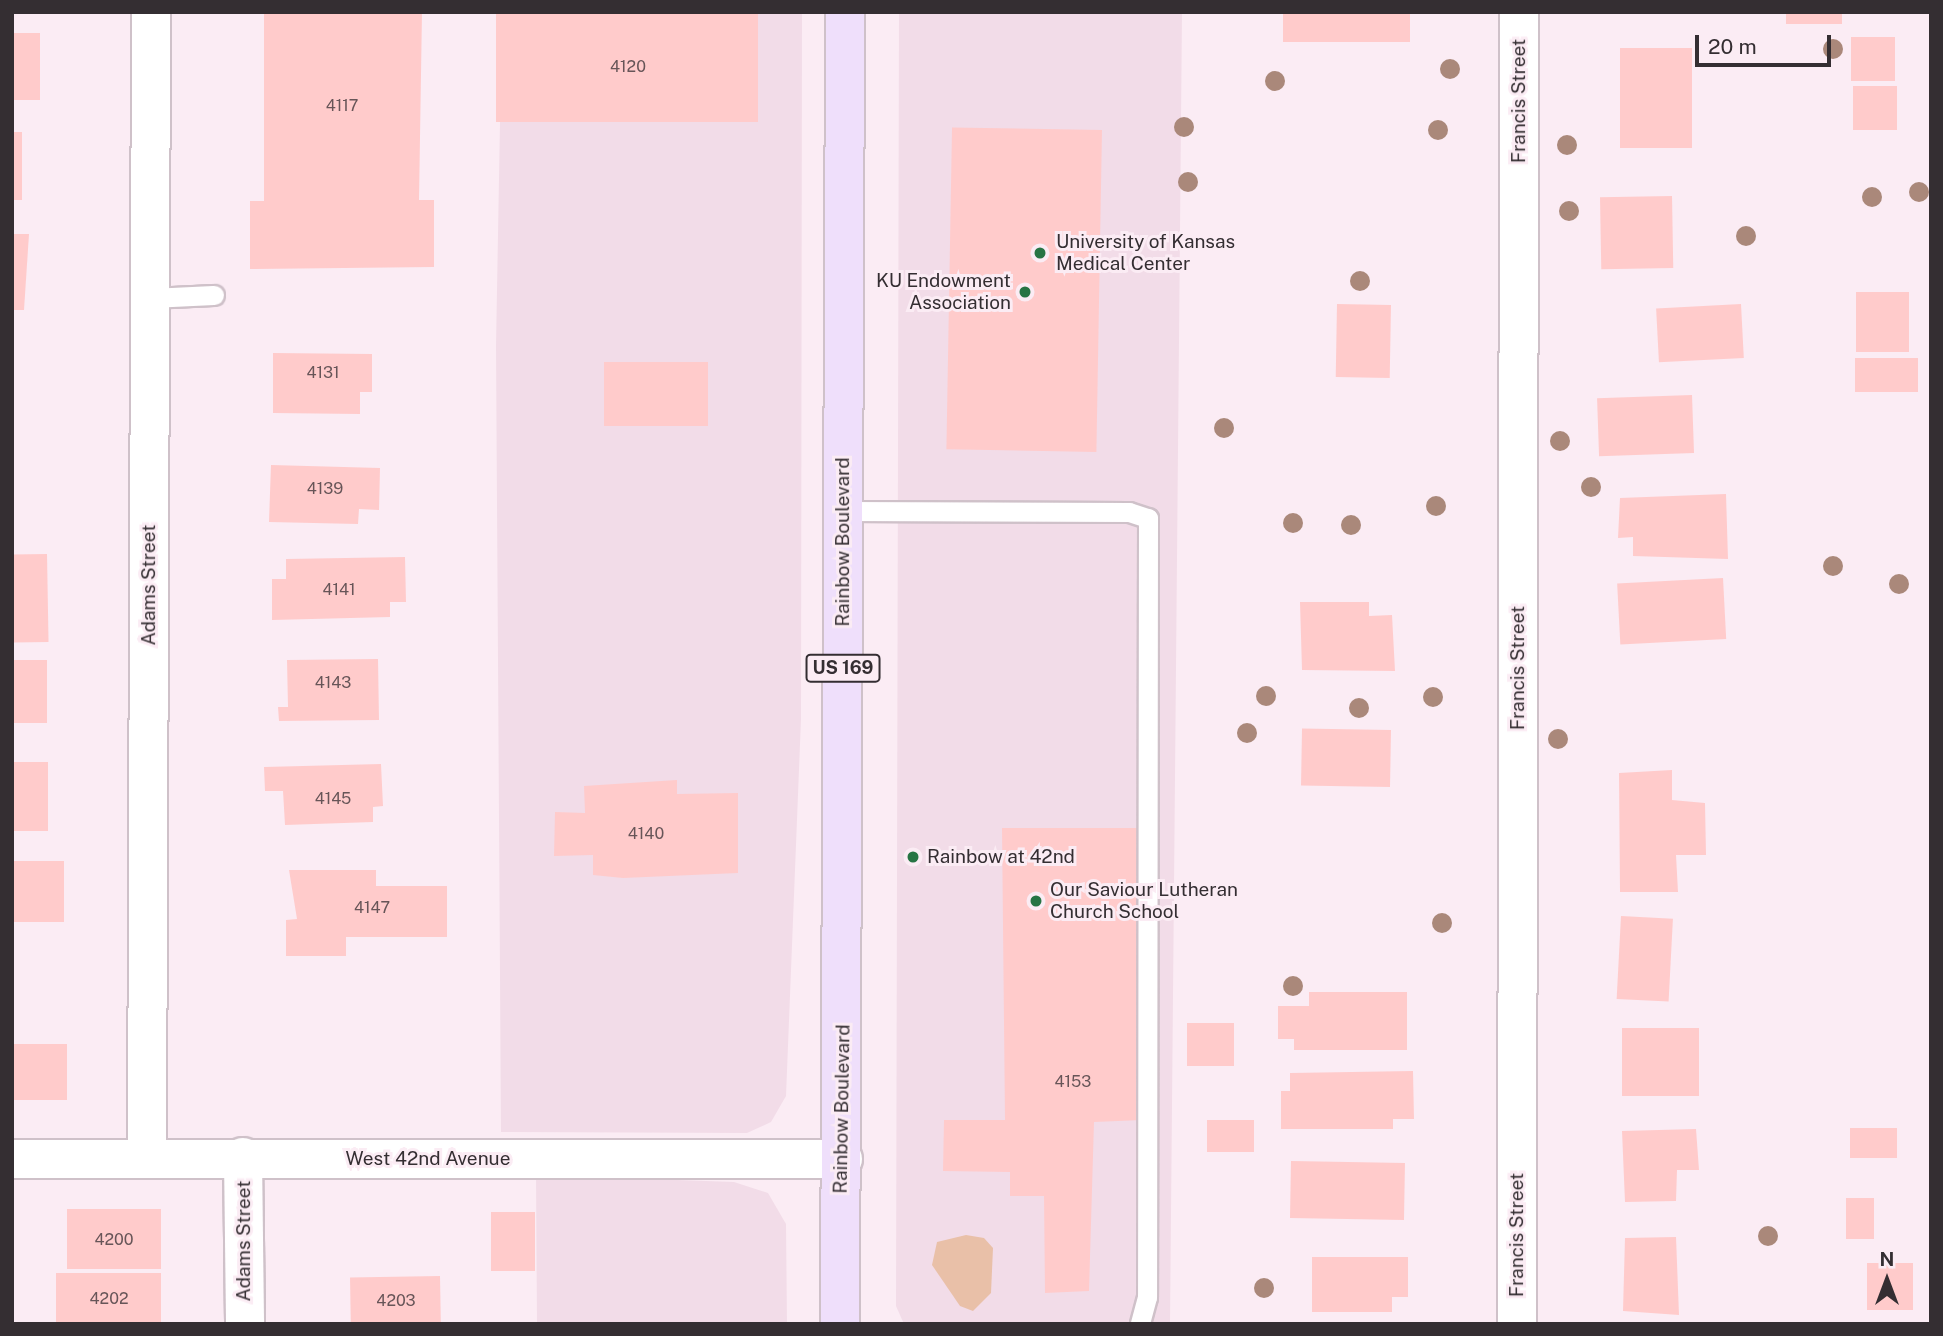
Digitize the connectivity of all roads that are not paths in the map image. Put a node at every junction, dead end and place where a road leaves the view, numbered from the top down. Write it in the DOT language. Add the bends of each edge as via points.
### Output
graph roads {
  1 [pos="151,12"];
  2 [pos="845,12"];
  3 [pos="1519,12"];
  4 [pos="214,295"];
  5 [pos="150,298"];
  6 [pos="844,511"];
  7 [pos="243,1157"];
  8 [pos="147,1158"];
  9 [pos="12,1159"];
  10 [pos="844,1159"];
  11 [pos="245,1324"];
  12 [pos="839,1324"];
  13 [pos="1140,1324"];
  14 [pos="1517,1324"];
  1 -- 5 [label="street, Adams Street"];
  2 -- 6 [label="main road, Rainbow Boulevard / US 169"];
  3 -- 14 [label="street, Francis Street"];
  4 -- 5 [label="lane"];
  5 -- 8 [label="street, Adams Street"];
  6 -- 10 [label="main road, Rainbow Boulevard / US 169"];
  6 -- 13 [label="lane" via="1129,512 1148,518 1147,1297"];
  7 -- 8 [label="street, West 42nd Avenue"];
  7 -- 10 [label="street, West 42nd Avenue"];
  7 -- 11 [label="street, Adams Street"];
  8 -- 9 [label="street, West 42nd Avenue"];
  10 -- 12 [label="main road, Rainbow Boulevard / US 169"];
}
